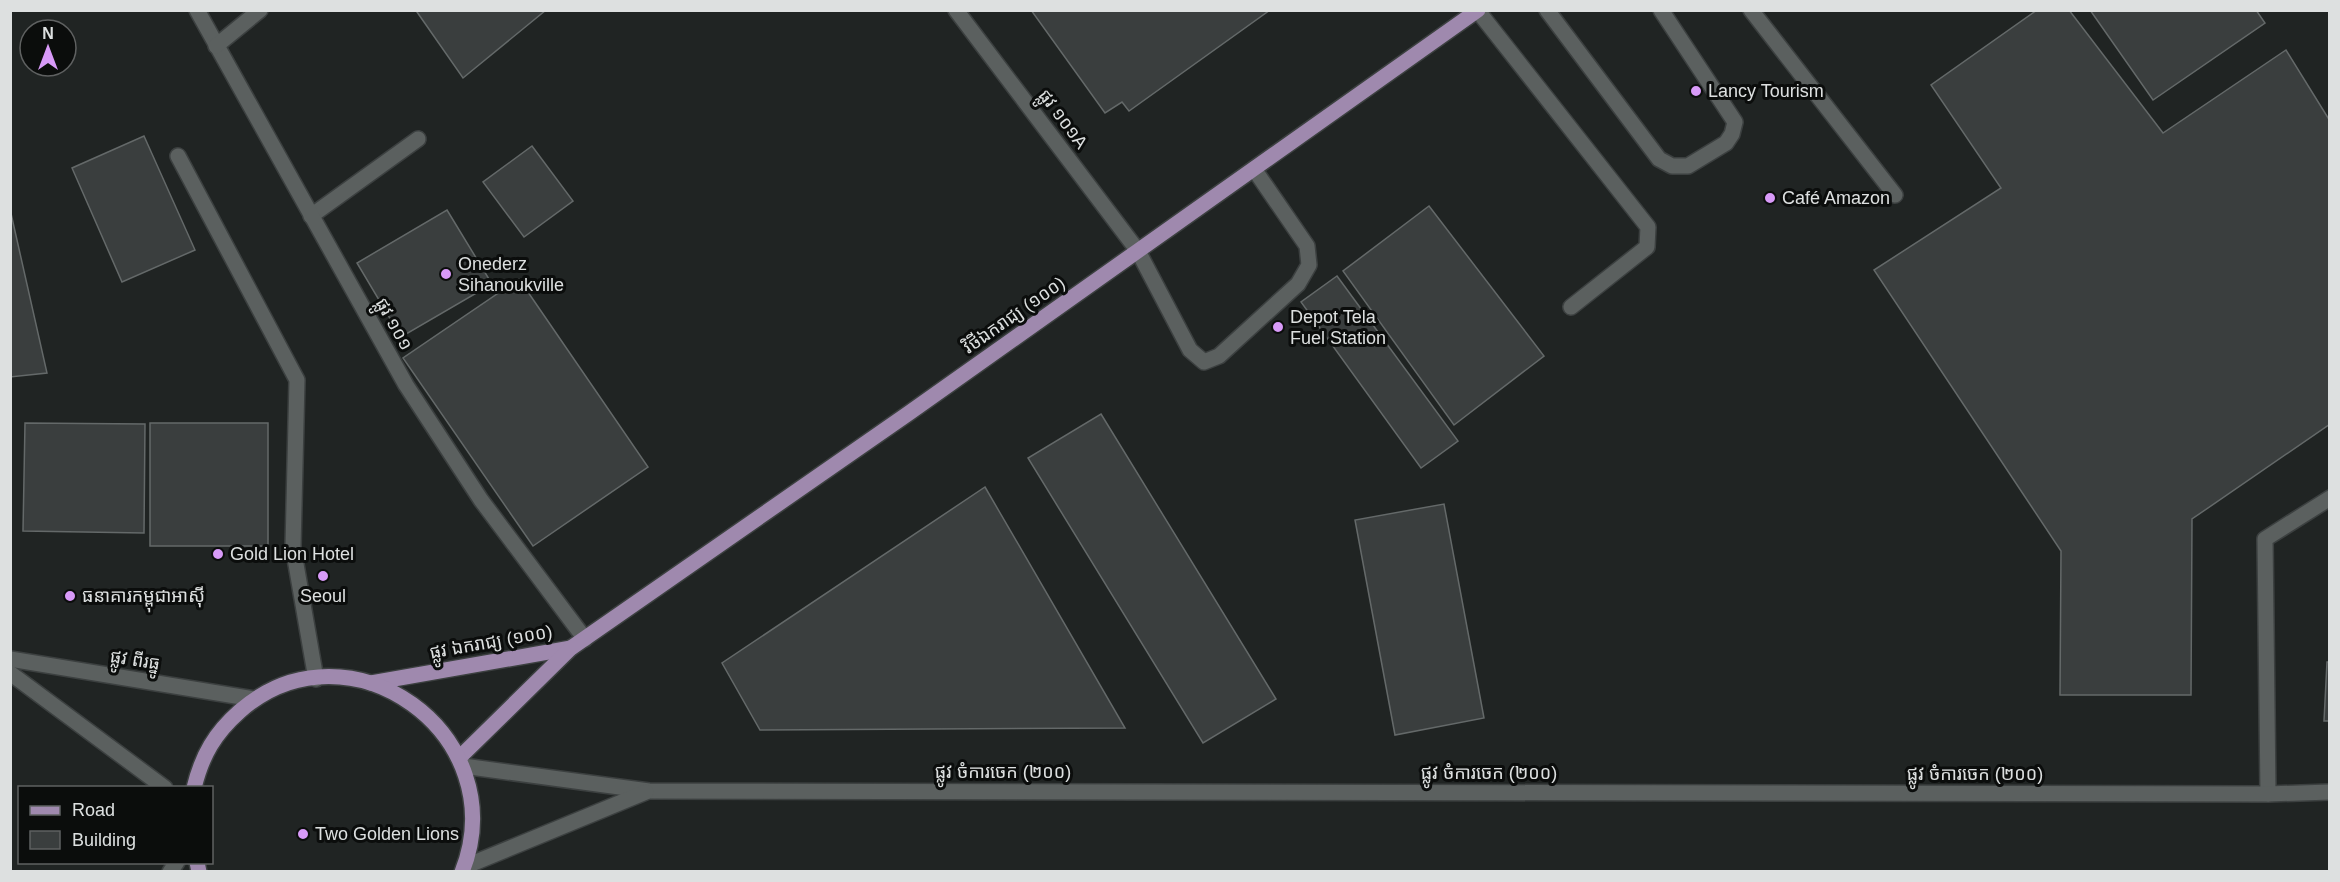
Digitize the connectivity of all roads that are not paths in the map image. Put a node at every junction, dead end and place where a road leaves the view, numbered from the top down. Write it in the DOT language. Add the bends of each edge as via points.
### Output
graph roads {
  1 [pos="197,10"];
  2 [pos="260,10"];
  3 [pos="956,10"];
  4 [pos="1547,10"];
  5 [pos="1661,10"];
  6 [pos="1751,10"];
  7 [pos="1478,11"];
  8 [pos="216,46"];
  9 [pos="418,139"];
  10 [pos="178,156"];
  11 [pos="1254,169"];
  12 [pos="1894,195"];
  13 [pos="311,216"];
  14 [pos="1138,251"];
  15 [pos="1571,307"];
  16 [pos="2330,498"];
  17 [pos="585,639"];
  18 [pos="571,648"];
  19 [pos="10,659"];
  20 [pos="10,673"];
  21 [pos="316,679"];
  22 [pos="371,683"];
  23 [pos="254,699"];
  24 [pos="461,762"];
  25 [pos="162,786"];
  26 [pos="194,786"];
  27 [pos="649,791"];
  28 [pos="2330,792"];
  29 [pos="2268,794"];
  30 [pos="463,869"];
  1 -- 8 [label="street, ផ្លូវ ១០១"];
  2 -- 8 [label="street"];
  3 -- 14 [label="street, ផ្លូវ ១០១A"];
  4 -- 5 [label="street" via="1659,159 1672,166 1688,166 1726,143 1735,122"];
  6 -- 12 [label="street"];
  7 -- 11 [label="main road, វិថីឯករាជ្យ (១០០)"];
  7 -- 15 [label="street" via="1648,227 1647,247"];
  8 -- 13 [label="street, ផ្លូវ ១០១"];
  9 -- 13 [label="street"];
  10 -- 21 [label="street" via="297,380 293,547"];
  11 -- 14 [label="main road, វិថីឯករាជ្យ (១០០)"];
  11 -- 14 [label="street, ផ្លូវ ១០១A" via="1307,246 1309,265 1298,284 1219,356 1204,362 1190,350"];
  13 -- 17 [label="street, ផ្លូវ ១០១" via="406,385 481,500"];
  14 -- 17 [label="main road, វិថីឯករាជ្យ (១០០)"];
  16 -- 29 [label="street" via="2265,539"];
  17 -- 18 [label="main road, វិថីឯករាជ្យ (១០០)"];
  18 -- 22 [label="main road, ផ្លូវ ឯករាជ្យ (១០០)"];
  18 -- 24 [label="main road, ផ្លូវ ឯករាជ្យ (១០០)"];
  19 -- 23 [label="street, ផ្លូវ ពីរធ្នូ"];
  20 -- 25 [label="street"];
  21 -- 22 [label="main road" via="334,677"];
  21 -- 23 [label="main road" via="300,680"];
  22 -- 24 [label="main road" via="407,699 437,724"];
  23 -- 26 [label="main road" via="221,728 199,764"];
  24 -- 27 [label="street, ផ្លូវ ចំការចេក (២០០)"];
  24 -- 30 [label="main road" via="471,790 473,814"];
  27 -- 29 [label="street, ផ្លូវ ចំការចេក (២០០)"];
  27 -- 30 [label="street, ផ្លូវ ចំការចេក (២០០)"];
  28 -- 29 [label="street, ផ្លូវ ចំការចេក (២០០)"];
}
